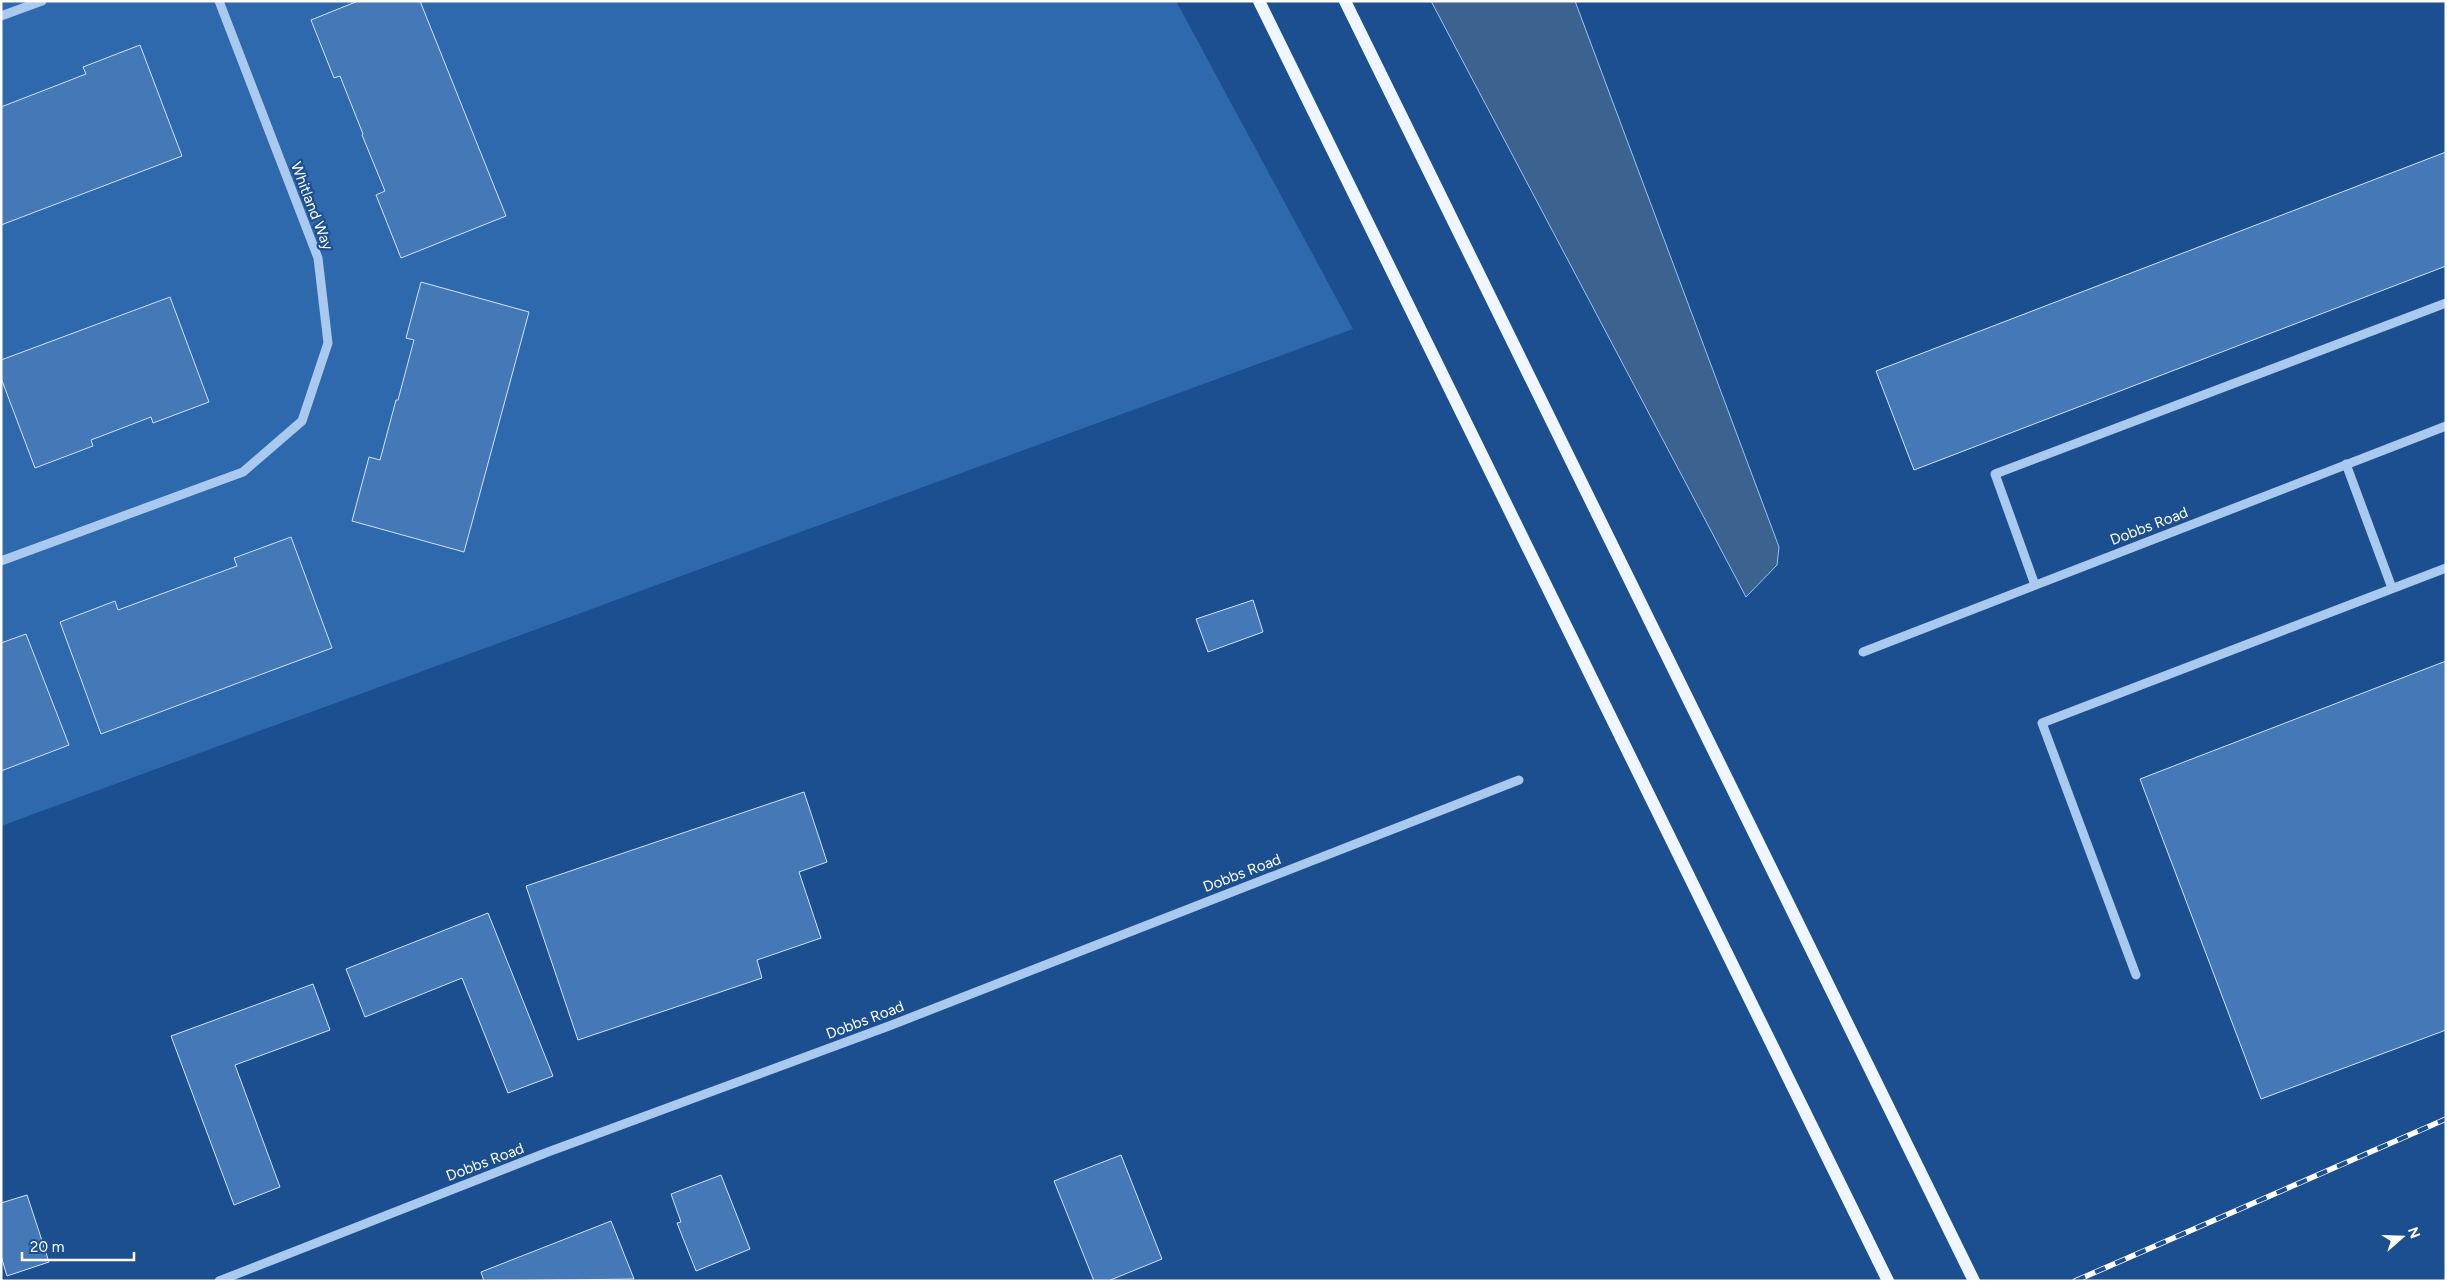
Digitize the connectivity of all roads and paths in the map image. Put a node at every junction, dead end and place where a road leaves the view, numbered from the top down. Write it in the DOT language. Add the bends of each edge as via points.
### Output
graph roads {
  1 [pos="42,1"];
  2 [pos="218,1"];
  3 [pos="1259,1"];
  4 [pos="1345,1"];
  5 [pos="1,16"];
  6 [pos="2446,303"];
  7 [pos="2446,426"];
  8 [pos="2346,464"];
  9 [pos="1,561"];
  10 [pos="2446,568"];
  11 [pos="2035,585"];
  12 [pos="2392,588"];
  13 [pos="1863,652"];
  14 [pos="1519,780"];
  15 [pos="2136,974"];
  16 [pos="219,1281"];
  17 [pos="1888,1281"];
  18 [pos="1974,1281"];
  1 -- 5 [label="street"];
  2 -- 9 [label="street, Whitland Way" via="318,258 328,343 302,421 243,472"];
  3 -- 17 [label="main road"];
  4 -- 18 [label="main road"];
  6 -- 11 [label="street" via="1995,474"];
  7 -- 8 [label="street, Dobbs Road"];
  8 -- 11 [label="street, Dobbs Road"];
  8 -- 12 [label="street"];
  10 -- 12 [label="street"];
  11 -- 13 [label="street, Dobbs Road"];
  12 -- 15 [label="street" via="2042,723"];
  14 -- 16 [label="street, Dobbs Road" via="906,1020 548,1152"];
}
